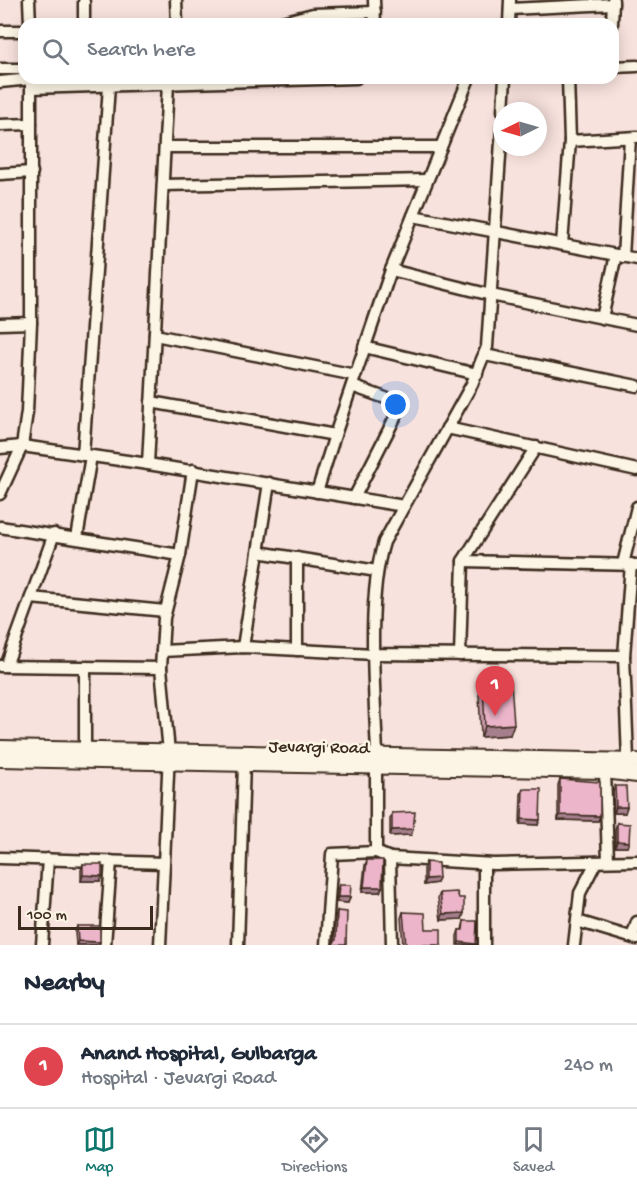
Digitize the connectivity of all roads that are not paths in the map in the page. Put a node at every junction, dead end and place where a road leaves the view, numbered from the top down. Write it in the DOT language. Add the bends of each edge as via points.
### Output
graph roads {
  1 [pos="29,0"];
  2 [pos="176,0"];
  3 [pos="375,0"];
  4 [pos="84,2"];
  5 [pos="613,2"];
  6 [pos="510,5"];
  7 [pos="375,12"];
  8 [pos="30,18"];
  9 [pos="84,18"];
  10 [pos="177,18"];
  11 [pos="297,18"];
  12 [pos="375,18"];
  13 [pos="612,18"];
  14 [pos="0,31"];
  15 [pos="18,31"];
  16 [pos="637,66"];
  17 [pos="619,67"];
  18 [pos="0,69"];
  19 [pos="18,69"];
  20 [pos="0,82"];
  21 [pos="18,82"];
  22 [pos="31,84"];
  23 [pos="70,84"];
  24 [pos="168,84"];
  25 [pos="467,84"];
  26 [pos="505,84"];
  27 [pos="568,84"];
  28 [pos="109,86"];
  29 [pos="504,102"];
  30 [pos="31,124"];
  31 [pos="0,125"];
  32 [pos="634,137"];
  33 [pos="570,141"];
  34 [pos="165,147"];
  35 [pos="441,147"];
  36 [pos="500,156"];
  37 [pos="32,172"];
  38 [pos="0,174"];
  39 [pos="427,180"];
  40 [pos="162,185"];
  41 [pos="632,198"];
  42 [pos="413,216"];
  43 [pos="495,230"];
  44 [pos="562,244"];
  45 [pos="619,256"];
  46 [pos="637,259"];
  47 [pos="391,270"];
  48 [pos="491,295"];
  49 [pos="602,318"];
  50 [pos="31,323"];
  51 [pos="0,324"];
  52 [pos="637,325"];
  53 [pos="154,335"];
  54 [pos="364,347"];
  55 [pos="485,355"];
  56 [pos="477,374"];
  57 [pos="353,380"];
  58 [pos="637,386"];
  59 [pos="151,402"];
  60 [pos="447,428"];
  61 [pos="335,435"];
  62 [pos="22,446"];
  63 [pos="536,447"];
  64 [pos="0,448"];
  65 [pos="87,456"];
  66 [pos="148,464"];
  67 [pos="637,470"];
  68 [pos="193,471"];
  69 [pos="269,483"];
  70 [pos="317,492"];
  71 [pos="0,494"];
  72 [pos="354,498"];
  73 [pos="404,506"];
  74 [pos="637,507"];
  75 [pos="0,527"];
  76 [pos="54,534"];
  77 [pos="77,538"];
  78 [pos="258,552"];
  79 [pos="180,555"];
  80 [pos="297,558"];
  81 [pos="463,561"];
  82 [pos="630,564"];
  83 [pos="377,571"];
  84 [pos="31,598"];
  85 [pos="165,611"];
  86 [pos="243,647"];
  87 [pos="297,650"];
  88 [pos="162,651"];
  89 [pos="374,654"];
  90 [pos="460,655"];
  91 [pos="624,656"];
  92 [pos="3,666"];
  93 [pos="85,667"];
  94 [pos="162,668"];
  95 [pos="0,748"];
  96 [pos="85,750"];
  97 [pos="169,758"];
  98 [pos="0,759"];
  99 [pos="376,760"];
  100 [pos="632,760"];
  101 [pos="244,763"];
  102 [pos="605,771"];
  103 [pos="637,775"];
  104 [pos="376,852"];
  105 [pos="0,858"];
  106 [pos="390,858"];
  107 [pos="48,859"];
  108 [pos="111,861"];
  109 [pos="608,861"];
  110 [pos="637,861"];
  111 [pos="596,862"];
  112 [pos="164,863"];
  113 [pos="484,864"];
  114 [pos="577,921"];
  115 [pos="637,921"];
  116 [pos="613,932"];
  117 [pos="634,938"];
  118 [pos="42,945"];
  119 [pos="105,945"];
  120 [pos="160,945"];
  121 [pos="238,945"];
  122 [pos="326,945"];
  123 [pos="392,945"];
  124 [pos="484,945"];
  125 [pos="574,945"];
  126 [pos="613,945"];
  1 -- 8 [label="street"];
  2 -- 10 [label="street"];
  3 -- 7 [label="street"];
  4 -- 9 [label="street"];
  5 -- 6 [label="street"];
  5 -- 13 [label="street"];
  7 -- 11 [label="street"];
  7 -- 12 [label="street"];
  14 -- 15 [label="street"];
  16 -- 17 [label="street"];
  18 -- 19 [label="street"];
  20 -- 21 [label="street"];
  22 -- 30 [label="street"];
  23 -- 28 [label="street"];
  24 -- 28 [label="street"];
  24 -- 34 [label="street"];
  25 -- 35 [label="street"];
  26 -- 29 [label="street"];
  27 -- 33 [label="street"];
  28 -- 65 [label="street"];
  30 -- 31 [label="street"];
  30 -- 37 [label="street"];
  32 -- 33 [label="street"];
  32 -- 41 [label="street"];
  33 -- 44 [label="street"];
  34 -- 35 [label="street"];
  34 -- 40 [label="street"];
  35 -- 39 [label="street"];
  36 -- 43 [label="street"];
  37 -- 38 [label="street"];
  37 -- 50 [label="street"];
  39 -- 40 [label="street"];
  39 -- 42 [label="street"];
  40 -- 53 [label="street"];
  41 -- 45 [label="street"];
  42 -- 43 [label="street"];
  42 -- 47 [label="street"];
  43 -- 44 [label="street"];
  43 -- 48 [label="street"];
  44 -- 45 [label="street"];
  45 -- 46 [label="street"];
  45 -- 49 [label="street"];
  47 -- 48 [label="street"];
  47 -- 54 [label="street"];
  48 -- 49 [label="street"];
  48 -- 55 [label="street"];
  49 -- 52 [label="street"];
  50 -- 51 [label="street"];
  50 -- 62 [label="street"];
  53 -- 57 [label="street"];
  53 -- 59 [label="street"];
  54 -- 56 [label="street"];
  54 -- 57 [label="street"];
  55 -- 56 [label="street"];
  55 -- 58 [label="street"];
  56 -- 60 [label="street"];
  57 -- 61 [label="street"];
  57 -- 72 [label="street" via="402,404"];
  59 -- 61 [label="street"];
  59 -- 66 [label="street"];
  60 -- 63 [label="street"];
  60 -- 73 [label="street"];
  61 -- 70 [label="street"];
  62 -- 64 [label="street"];
  62 -- 65 [label="street"];
  62 -- 71 [label="street"];
  63 -- 67 [label="street"];
  63 -- 81 [label="street"];
  65 -- 66 [label="street"];
  65 -- 77 [label="street"];
  66 -- 68 [label="street"];
  68 -- 69 [label="street"];
  68 -- 79 [label="street"];
  69 -- 70 [label="street"];
  69 -- 78 [label="street"];
  70 -- 72 [label="street"];
  72 -- 73 [label="street"];
  73 -- 83 [label="street" via="384,542"];
  74 -- 82 [label="street"];
  75 -- 76 [label="street"];
  76 -- 77 [label="street"];
  76 -- 84 [label="street"];
  77 -- 79 [label="street"];
  78 -- 80 [label="street"];
  78 -- 86 [label="street"];
  79 -- 85 [label="street"];
  80 -- 83 [label="street"];
  80 -- 87 [label="street"];
  81 -- 82 [label="street"];
  81 -- 90 [label="street"];
  82 -- 91 [label="street"];
  83 -- 89 [label="street"];
  84 -- 85 [label="street"];
  84 -- 92 [label="street"];
  85 -- 88 [label="street"];
  86 -- 87 [label="street"];
  86 -- 88 [label="street"];
  87 -- 89 [label="street"];
  88 -- 94 [label="street"];
  89 -- 90 [label="street"];
  89 -- 99 [label="street"];
  90 -- 91 [label="street"];
  91 -- 100 [label="street"];
  92 -- 93 [label="street"];
  93 -- 94 [label="street"];
  93 -- 96 [label="street"];
  94 -- 97 [label="street"];
  95 -- 96 [label="main road"];
  96 -- 97 [label="main road"];
  97 -- 98 [label="main road, Jevargi Road"];
  97 -- 99 [label="main road"];
  97 -- 101 [label="main road, Jevargi Road"];
  97 -- 112 [label="street"];
  99 -- 100 [label="main road"];
  99 -- 101 [label="main road, Jevargi Road"];
  99 -- 102 [label="main road, Jevargi Road"];
  99 -- 104 [label="street"];
  101 -- 121 [label="street"];
  102 -- 103 [label="main road, Jevargi Road"];
  102 -- 109 [label="street"];
  104 -- 106 [label="street"];
  104 -- 122 [label="street" via="332,854"];
  105 -- 107 [label="street"];
  106 -- 113 [label="street"];
  106 -- 123 [label="street"];
  107 -- 108 [label="street"];
  107 -- 118 [label="street"];
  108 -- 112 [label="street"];
  108 -- 119 [label="street"];
  109 -- 110 [label="street"];
  109 -- 111 [label="street"];
  111 -- 113 [label="street"];
  111 -- 114 [label="street" via="580,893"];
  112 -- 120 [label="street"];
  113 -- 124 [label="street"];
  114 -- 116 [label="street"];
  114 -- 125 [label="street"];
  115 -- 117 [label="street"];
  116 -- 117 [label="street"];
  116 -- 126 [label="street"];
}
